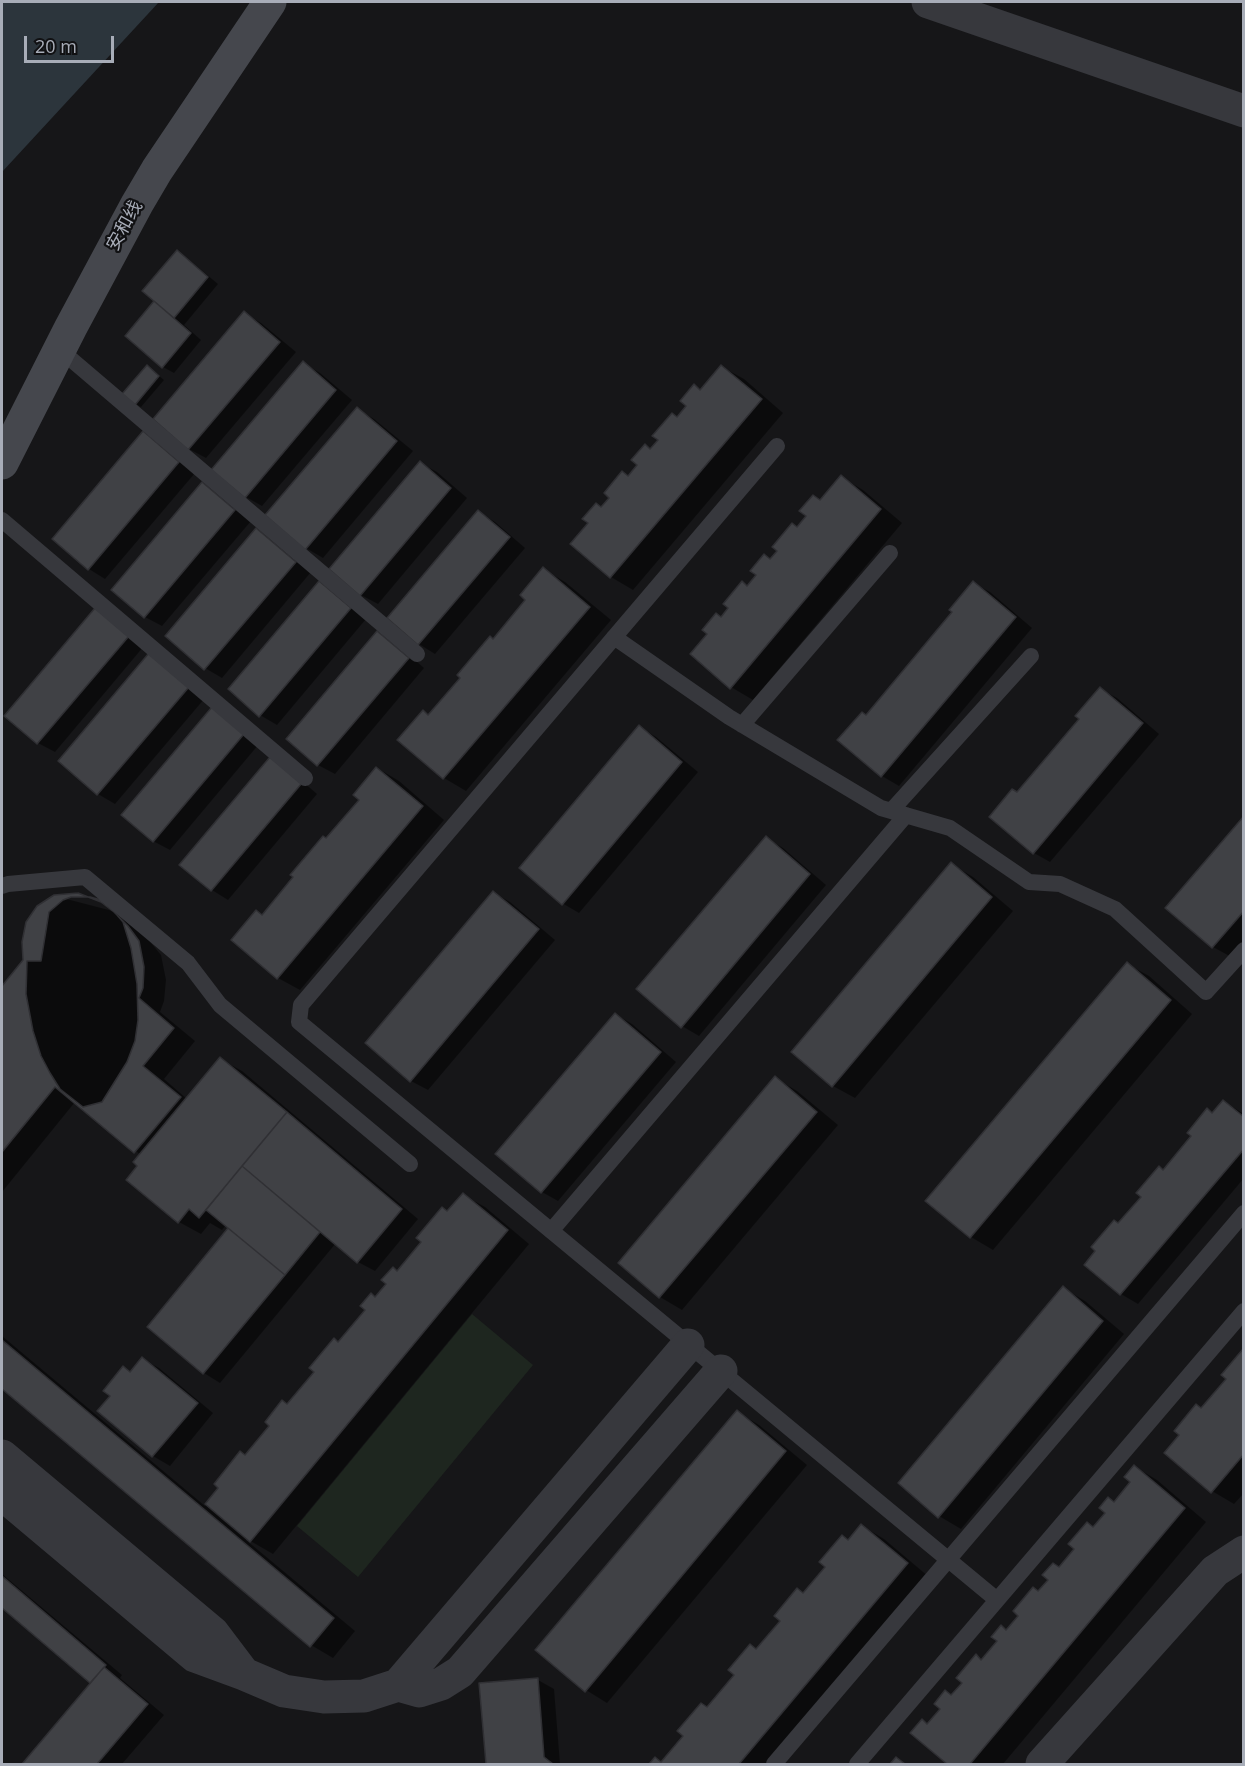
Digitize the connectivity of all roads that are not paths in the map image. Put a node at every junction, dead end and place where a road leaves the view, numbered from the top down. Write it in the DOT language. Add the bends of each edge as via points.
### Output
graph roads {
  1 [pos="270,2"];
  2 [pos="928,2"];
  3 [pos="1244,111"];
  4 [pos="59,349"];
  5 [pos="777,446"];
  6 [pos="2,464"];
  7 [pos="2,519"];
  8 [pos="890,553"];
  9 [pos="614,637"];
  10 [pos="417,654"];
  11 [pos="1030,656"];
  12 [pos="742,725"];
  13 [pos="305,778"];
  14 [pos="898,813"];
  15 [pos="2,886"];
  16 [pos="1244,950"];
  17 [pos="410,1164"];
  18 [pos="1244,1213"];
  19 [pos="551,1231"];
  20 [pos="1244,1311"];
  21 [pos="688,1345"];
  22 [pos="721,1371"];
  23 [pos="2,1456"];
  24 [pos="2,1494"];
  25 [pos="1244,1552"];
  26 [pos="948,1560"];
  27 [pos="997,1600"];
  28 [pos="244,1674"];
  29 [pos="398,1685"];
  30 [pos="774,1764"];
  31 [pos="857,1764"];
  32 [pos="1042,1764"];
  1 -- 4 [label="main road, 安和线" via="157,170"];
  2 -- 3 [label="street"];
  4 -- 6 [label="main road, 安和线"];
  4 -- 10 [label="lane"];
  5 -- 9 [label="lane"];
  7 -- 13 [label="lane"];
  8 -- 12 [label="lane"];
  9 -- 12 [label="lane"];
  9 -- 19 [label="lane" via="301,1005 299,1022"];
  11 -- 14 [label="lane"];
  12 -- 14 [label="lane" via="881,808"];
  14 -- 16 [label="lane" via="950,828 1029,882 1060,884 1115,909 1206,992"];
  14 -- 19 [label="lane"];
  15 -- 17 [label="lane" via="86,877 188,963 220,1005"];
  18 -- 26 [label="lane"];
  19 -- 21 [label="lane"];
  20 -- 27 [label="lane"];
  21 -- 22 [label="lane"];
  21 -- 29 [label="street"];
  22 -- 26 [label="lane"];
  22 -- 29 [label="street" via="460,1671 441,1684 420,1690"];
  23 -- 28 [label="street" via="213,1633"];
  24 -- 28 [label="street" via="195,1656"];
  25 -- 32 [label="street" via="1215,1570"];
  26 -- 27 [label="lane"];
  26 -- 30 [label="lane"];
  27 -- 31 [label="lane"];
  28 -- 29 [label="street" via="284,1691 324,1697 364,1696"];
}
